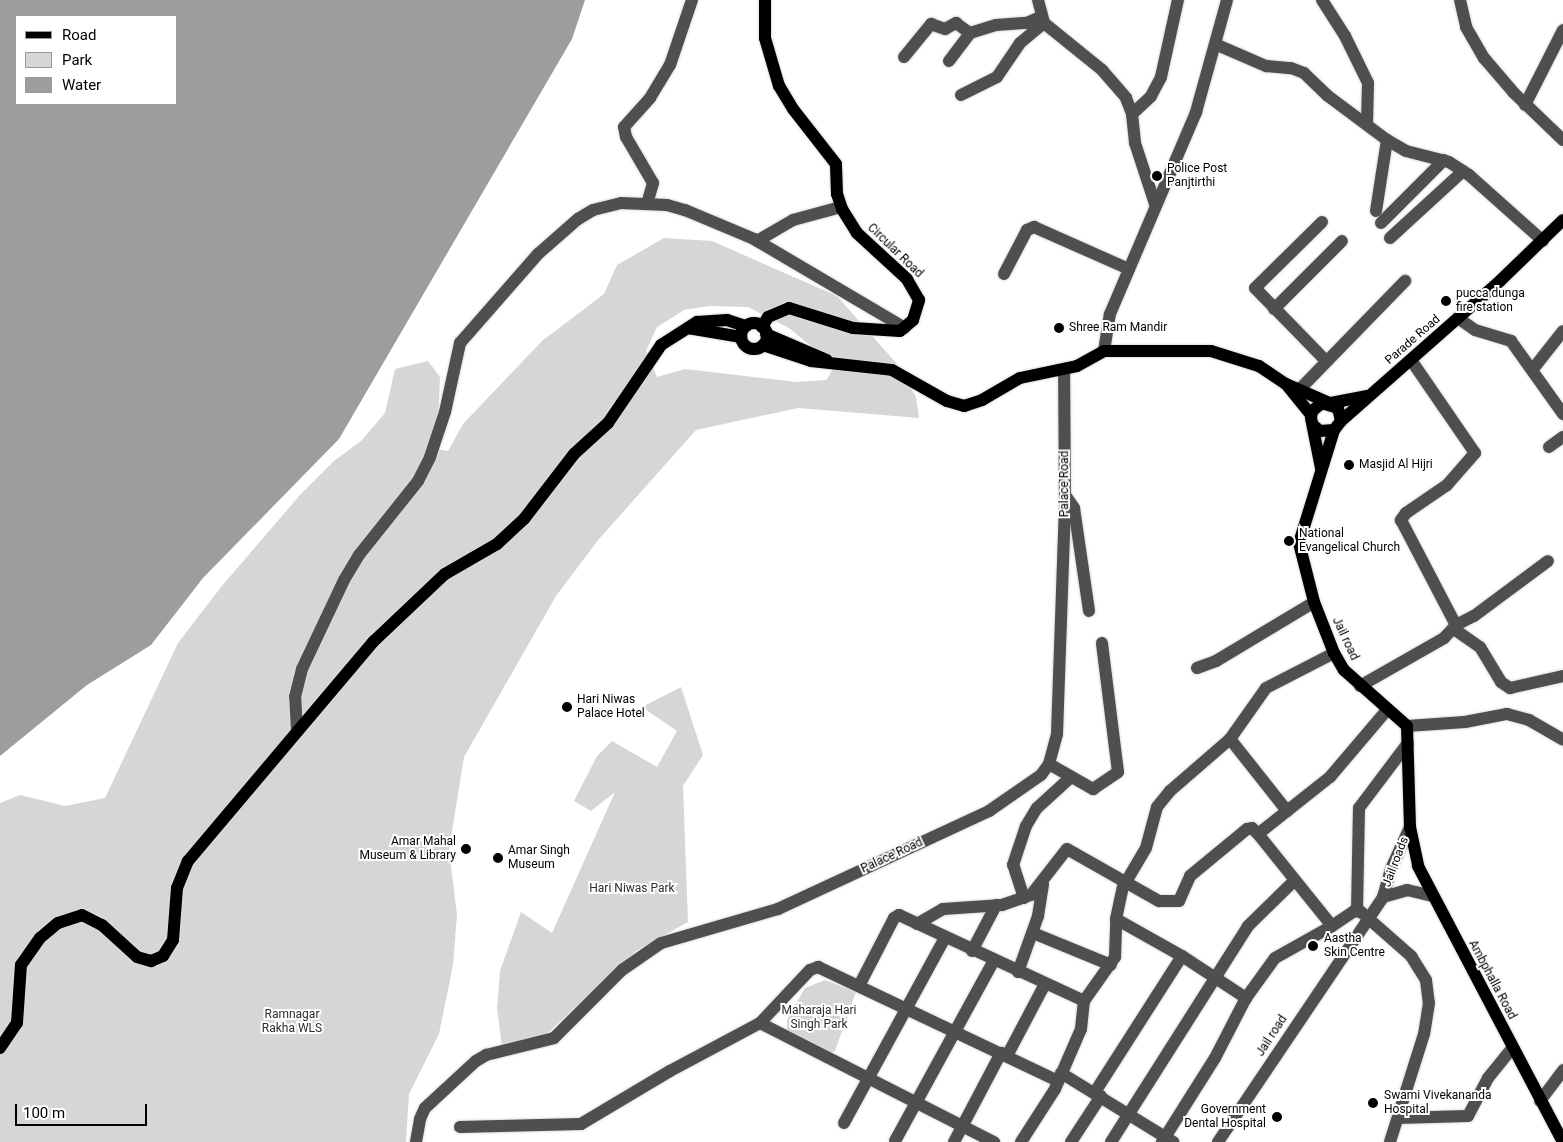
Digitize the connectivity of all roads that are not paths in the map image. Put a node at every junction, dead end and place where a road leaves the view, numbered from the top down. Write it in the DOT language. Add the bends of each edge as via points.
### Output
graph roads {
  1 [pos="692,0"];
  2 [pos="765,0"];
  3 [pos="1038,0"];
  4 [pos="1178,0"];
  5 [pos="1227,0"];
  6 [pos="1322,0"];
  7 [pos="1460,0"];
  8 [pos="1042,20"];
  9 [pos="1563,30"];
  10 [pos="970,33"];
  11 [pos="1215,44"];
  12 [pos="904,57"];
  13 [pos="950,61"];
  14 [pos="961,95"];
  15 [pos="1525,105"];
  16 [pos="1132,114"];
  17 [pos="1367,124"];
  18 [pos="1387,140"];
  19 [pos="1563,140"];
  20 [pos="1444,160"];
  21 [pos="1463,171"];
  22 [pos="647,204"];
  23 [pos="1155,204"];
  24 [pos="841,207"];
  25 [pos="1563,220"];
  26 [pos="1322,222"];
  27 [pos="1390,238"];
  28 [pos="757,241"];
  29 [pos="1342,241"];
  30 [pos="1543,241"];
  31 [pos="1129,270"];
  32 [pos="1004,274"];
  33 [pos="1405,281"];
  34 [pos="1274,309"];
  35 [pos="1458,318"];
  36 [pos="905,328"];
  37 [pos="744,331"];
  38 [pos="1563,331"];
  39 [pos="764,335"];
  40 [pos="1104,351"];
  41 [pos="1325,360"];
  42 [pos="1411,360"];
  43 [pos="1533,369"];
  44 [pos="1064,370"];
  45 [pos="1286,384"];
  46 [pos="1300,389"];
  47 [pos="1367,396"];
  48 [pos="1329,403"];
  49 [pos="1563,414"];
  50 [pos="1312,420"];
  51 [pos="1337,426"];
  52 [pos="1563,437"];
  53 [pos="1549,447"];
  54 [pos="1321,471"];
  55 [pos="1065,495"];
  56 [pos="1548,561"];
  57 [pos="1314,602"];
  58 [pos="1089,611"];
  59 [pos="1455,627"];
  60 [pos="1102,643"];
  61 [pos="1334,653"];
  62 [pos="1197,668"];
  63 [pos="1563,676"];
  64 [pos="1360,686"];
  65 [pos="1387,710"];
  66 [pos="1407,726"];
  67 [pos="297,732"];
  68 [pos="1230,739"];
  69 [pos="1563,740"];
  70 [pos="1408,744"];
  71 [pos="1049,764"];
  72 [pos="1071,777"];
  73 [pos="1287,811"];
  74 [pos="1410,827"];
  75 [pos="1258,834"];
  76 [pos="1126,881"];
  77 [pos="1294,881"];
  78 [pos="1043,884"];
  79 [pos="1383,896"];
  80 [pos="1433,896"];
  81 [pos="1024,898"];
  82 [pos="996,905"];
  83 [pos="1358,911"];
  84 [pos="1370,918"];
  85 [pos="1116,919"];
  86 [pos="917,924"];
  87 [pos="1332,926"];
  88 [pos="1033,933"];
  89 [pos="945,938"];
  90 [pos="972,950"];
  91 [pos="1182,956"];
  92 [pos="994,960"];
  93 [pos="1111,964"];
  94 [pos="1018,972"];
  95 [pos="1215,978"];
  96 [pos="860,984"];
  97 [pos="1045,984"];
  98 [pos="1246,998"];
  99 [pos="1084,1001"];
  100 [pos="908,1008"];
  101 [pos="760,1023"];
  102 [pos="956,1032"];
  103 [pos="0,1048"];
  104 [pos="1512,1048"];
  105 [pos="1004,1055"];
  106 [pos="1563,1070"];
  107 [pos="1060,1077"];
  108 [pos="868,1079"];
  109 [pos="1098,1094"];
  110 [pos="1540,1101"];
  111 [pos="915,1104"];
  112 [pos="1128,1112"];
  113 [pos="1398,1118"];
  114 [pos="844,1123"];
  115 [pos="963,1126"];
  116 [pos="460,1127"];
  117 [pos="1167,1140"];
  118 [pos="1562,1140"];
  119 [pos="895,1141"];
  120 [pos="416,1142"];
  121 [pos="954,1142"];
  122 [pos="994,1142"];
  123 [pos="1021,1142"];
  124 [pos="1071,1142"];
  125 [pos="1111,1142"];
  126 [pos="1218,1142"];
  127 [pos="1390,1142"];
  1 -- 22 [label="street" via="670,65 650,98 624,128 653,182"];
  2 -- 24 [label="main road, Circular Road" via="765,38 779,86 792,109 833,158 838,172 837,194"];
  3 -- 8 [label="street"];
  4 -- 16 [label="street" via="1161,77 1151,96"];
  5 -- 11 [label="street"];
  6 -- 17 [label="street" via="1345,36 1368,84"];
  7 -- 15 [label="street" via="1466,27 1484,58"];
  8 -- 10 [label="street" via="996,25"];
  8 -- 14 [label="street" via="1020,43 997,77"];
  8 -- 16 [label="street" via="1102,70 1126,98"];
  9 -- 15 [label="street"];
  10 -- 12 [label="street" via="956,23 945,29 931,24"];
  10 -- 13 [label="street"];
  11 -- 17 [label="street" via="1266,66 1297,69"];
  11 -- 23 [label="street" via="1196,112"];
  15 -- 19 [label="street"];
  16 -- 23 [label="street" via="1135,143"];
  17 -- 18 [label="street"];
  18 -- 20 [label="street" via="1406,150"];
  18 -- 20 [label="street" via="1378,217"];
  20 -- 21 [label="street"];
  21 -- 27 [label="street"];
  21 -- 30 [label="street"];
  22 -- 28 [label="street" via="685,210"];
  22 -- 67 [label="street" via="606,205 578,219 538,254 460,343 445,412 430,458 418,481 359,555 302,669 295,697"];
  23 -- 31 [label="street"];
  24 -- 28 [label="street" via="793,220"];
  24 -- 36 [label="main road, Circular Road" via="868,247 916,291 917,313"];
  25 -- 30 [label="main road, Parade Road"];
  26 -- 34 [label="street" via="1256,285 1256,291"];
  28 -- 36 [label="street"];
  29 -- 34 [label="street"];
  30 -- 35 [label="main road, Parade Road"];
  31 -- 32 [label="street" via="1034,227 1028,230"];
  31 -- 40 [label="street" via="1105,330"];
  33 -- 41 [label="street"];
  34 -- 41 [label="street"];
  35 -- 42 [label="main road, Parade Road"];
  35 -- 43 [label="street" via="1475,330 1511,341"];
  36 -- 39 [label="main road" via="887,332 853,328 789,308 768,317"];
  37 -- 39 [label="main road" via="754,324"];
  37 -- 39 [label="main road" via="743,342 752,349"];
  37 -- 67 [label="main road" via="727,320 706,320 661,345 608,423 574,454 524,519 497,544 445,574 399,615"];
  38 -- 43 [label="street"];
  39 -- 44 [label="main road" via="811,361 892,370 947,401 964,406 982,400 1020,378"];
  40 -- 44 [label="main road"];
  40 -- 45 [label="main road" via="1211,351 1259,366"];
  41 -- 46 [label="street"];
  42 -- 47 [label="main road, Parade Road"];
  42 -- 59 [label="street" via="1474,453 1447,485 1406,513 1401,520"];
  43 -- 49 [label="street"];
  44 -- 55 [label="street, Palace Road"];
  45 -- 46 [label="main road"];
  45 -- 50 [label="main road"];
  46 -- 48 [label="main road"];
  47 -- 48 [label="main road"];
  47 -- 51 [label="main road, Parade Road"];
  48 -- 50 [label="main road" via="1318,404"];
  48 -- 51 [label="main road" via="1340,412"];
  50 -- 51 [label="main road" via="1320,431"];
  50 -- 54 [label="main road"];
  51 -- 54 [label="main road, Jail road"];
  52 -- 53 [label="street"];
  54 -- 57 [label="main road, Jail road" via="1298,543"];
  55 -- 58 [label="street" via="1074,508"];
  55 -- 71 [label="street, Palace Road" via="1057,734"];
  56 -- 59 [label="street"];
  57 -- 61 [label="main road, Jail road"];
  57 -- 62 [label="street" via="1216,661"];
  59 -- 63 [label="street" via="1480,647 1501,682 1510,688"];
  59 -- 64 [label="street" via="1444,638"];
  60 -- 72 [label="street" via="1118,772 1093,789"];
  61 -- 64 [label="main road, Jail road" via="1344,670"];
  61 -- 68 [label="street" via="1266,688"];
  64 -- 65 [label="main road, Jail road"];
  65 -- 66 [label="main road, Jail road"];
  65 -- 73 [label="street" via="1330,778"];
  66 -- 69 [label="street" via="1464,722 1507,714 1529,720"];
  66 -- 70 [label="main road"];
  67 -- 103 [label="main road" via="188,861 177,888 173,940 166,953 155,960 137,958 88,917 74,916 58,923 33,945 21,965 16,1023"];
  68 -- 73 [label="street"];
  68 -- 76 [label="street" via="1170,791 1157,807 1146,848"];
  70 -- 74 [label="main road"];
  70 -- 83 [label="street" via="1359,808"];
  71 -- 72 [label="street"];
  71 -- 120 [label="street, Palace Road" via="1028,786 989,811 778,909 661,943 622,970 554,1038 486,1055 476,1061 426,1108 420,1119"];
  72 -- 81 [label="street" via="1037,808 1026,826 1013,868"];
  73 -- 75 [label="street"];
  74 -- 79 [label="street, Jail roads" via="1390,869"];
  74 -- 80 [label="main road, Ambphalla Road" via="1418,866"];
  75 -- 76 [label="street" via="1252,828 1247,829 1190,876 1179,901 1162,903"];
  75 -- 77 [label="street"];
  76 -- 78 [label="street" via="1067,849"];
  76 -- 85 [label="street"];
  77 -- 87 [label="street"];
  77 -- 95 [label="street" via="1248,926"];
  78 -- 81 [label="street"];
  78 -- 88 [label="street"];
  79 -- 80 [label="street" via="1408,890"];
  79 -- 84 [label="street, Jail road"];
  80 -- 104 [label="main road, Ambphalla Road"];
  81 -- 82 [label="street"];
  82 -- 86 [label="street" via="943,909"];
  82 -- 90 [label="street"];
  83 -- 84 [label="street"];
  83 -- 87 [label="street"];
  84 -- 113 [label="street" via="1420,967 1429,991 1424,1034"];
  84 -- 126 [label="street, Jail road"];
  85 -- 91 [label="street"];
  85 -- 93 [label="street" via="1117,950"];
  86 -- 89 [label="street"];
  86 -- 96 [label="street" via="896,916"];
  87 -- 98 [label="street" via="1275,958"];
  88 -- 93 [label="street"];
  88 -- 94 [label="street"];
  89 -- 90 [label="street"];
  89 -- 100 [label="street"];
  90 -- 92 [label="street"];
  91 -- 95 [label="street"];
  91 -- 109 [label="street"];
  92 -- 94 [label="street"];
  92 -- 102 [label="street"];
  93 -- 99 [label="street"];
  94 -- 97 [label="street"];
  95 -- 98 [label="street"];
  95 -- 112 [label="street"];
  96 -- 100 [label="street"];
  96 -- 101 [label="street" via="822,968 814,968"];
  97 -- 99 [label="street"];
  97 -- 105 [label="street"];
  98 -- 117 [label="street"];
  99 -- 107 [label="street" via="1081,1029"];
  100 -- 102 [label="street"];
  100 -- 108 [label="street"];
  101 -- 108 [label="street"];
  101 -- 116 [label="street" via="670,1070 581,1124"];
  102 -- 105 [label="street"];
  102 -- 111 [label="street"];
  104 -- 110 [label="main road, Ambphalla Road"];
  104 -- 113 [label="street" via="1488,1078 1468,1116"];
  105 -- 107 [label="street"];
  105 -- 115 [label="street"];
  106 -- 110 [label="street"];
  107 -- 109 [label="street"];
  107 -- 123 [label="street"];
  108 -- 111 [label="street"];
  108 -- 114 [label="street"];
  109 -- 112 [label="street"];
  109 -- 124 [label="street"];
  110 -- 118 [label="main road, Ambphalla Road"];
  111 -- 115 [label="street"];
  111 -- 119 [label="street"];
  112 -- 117 [label="street"];
  112 -- 125 [label="street"];
  113 -- 127 [label="street"];
  115 -- 121 [label="street"];
  115 -- 122 [label="street"];
}
